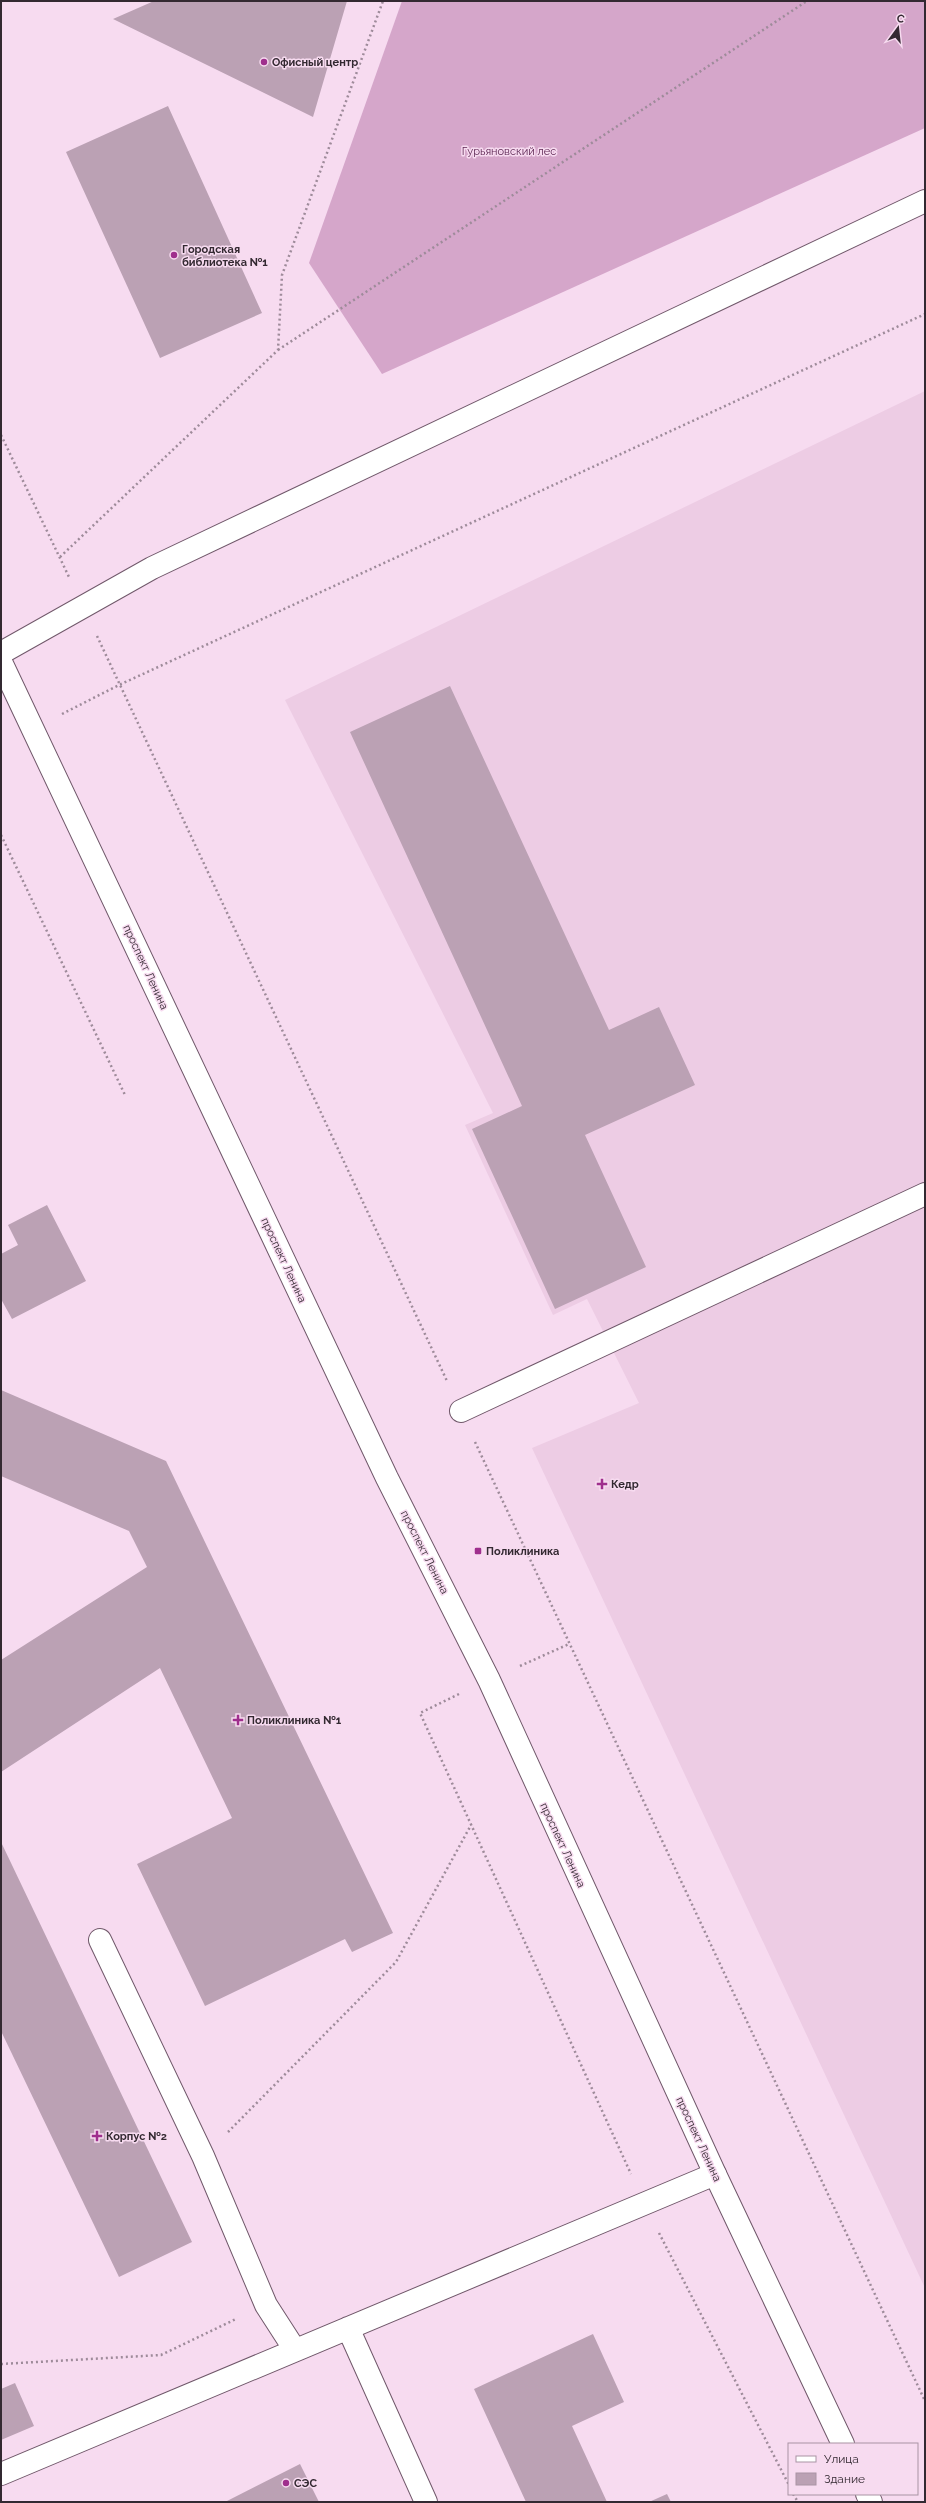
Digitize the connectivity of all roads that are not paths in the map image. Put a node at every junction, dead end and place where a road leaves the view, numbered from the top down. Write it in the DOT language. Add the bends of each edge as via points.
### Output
graph roads {
  1 [pos="925,201"];
  2 [pos="1,653"];
  3 [pos="1,662"];
  4 [pos="925,1194"];
  5 [pos="460,1411"];
  6 [pos="100,1940"];
  7 [pos="715,2174"];
  8 [pos="348,2328"];
  9 [pos="295,2350"];
  10 [pos="843,2443"];
  11 [pos="1,2474"];
  12 [pos="426,2502"];
  1 -- 2 [label="main road" via="152,568"];
  3 -- 7 [label="main road, проспект Ленина" via="387,1478 489,1680"];
  4 -- 5 [label="main road"];
  6 -- 9 [label="main road" via="203,2156 266,2305"];
  7 -- 8 [label="main road"];
  7 -- 10 [label="main road, проспект Ленина"];
  8 -- 9 [label="main road"];
  8 -- 12 [label="main road"];
  9 -- 11 [label="main road"];
}
